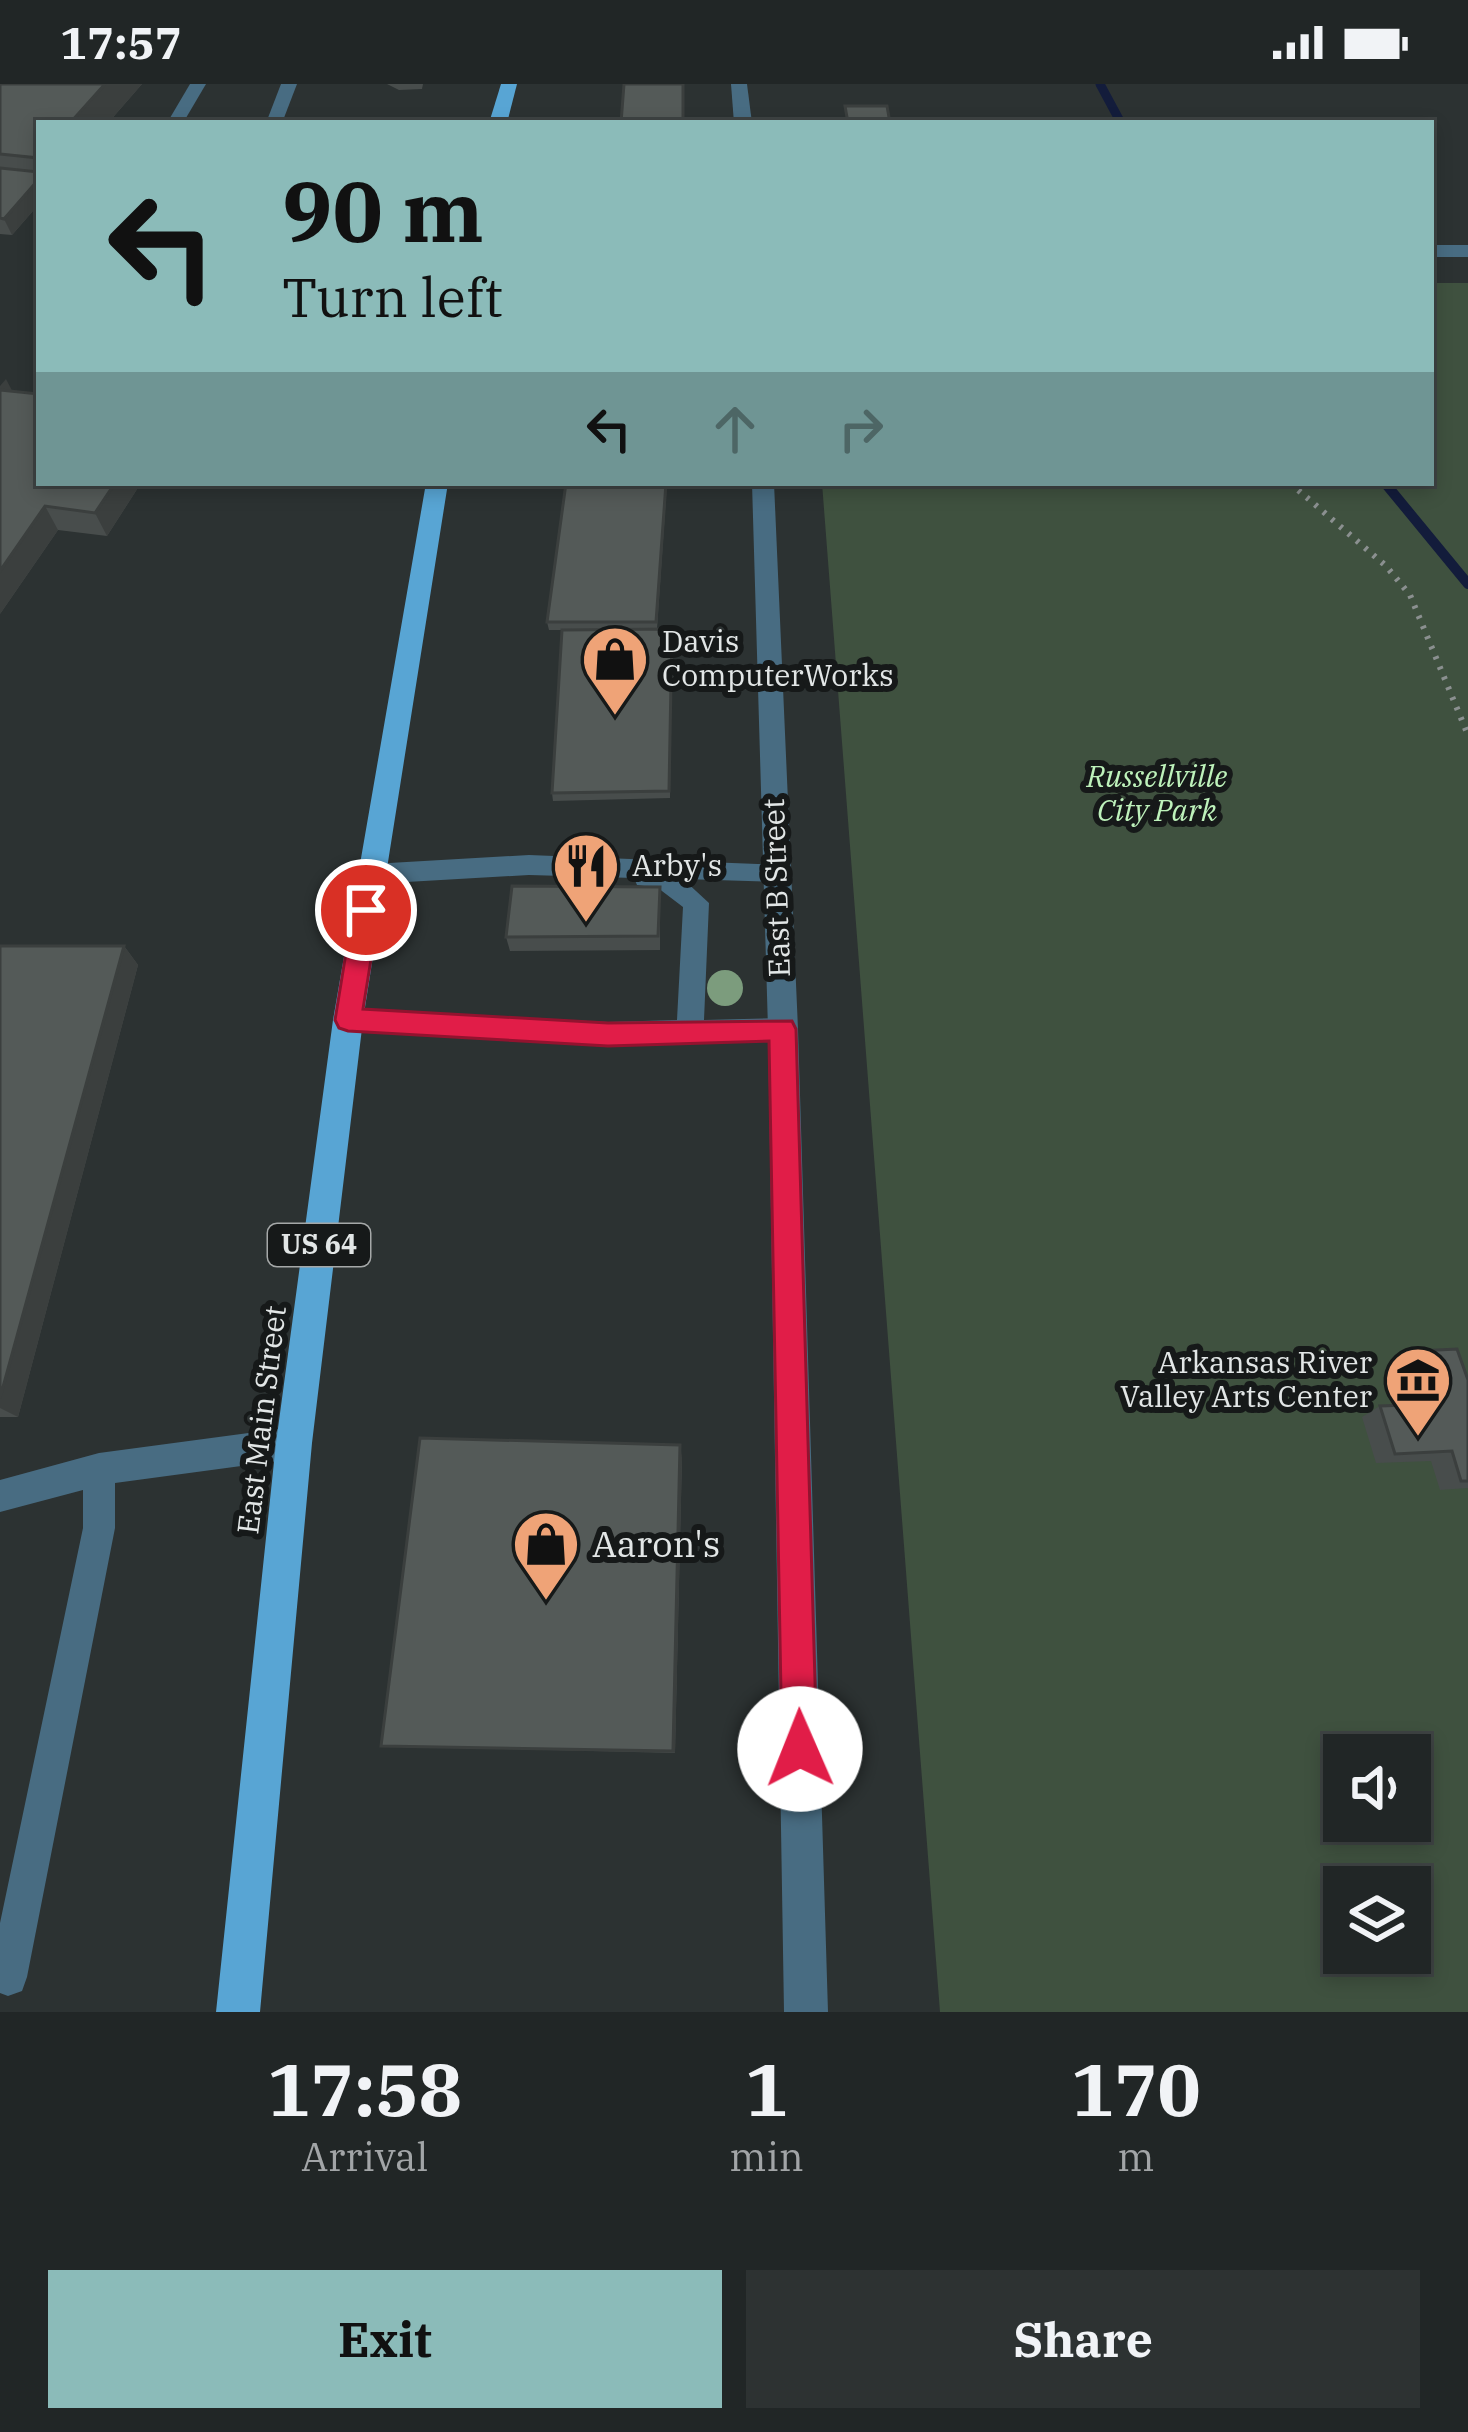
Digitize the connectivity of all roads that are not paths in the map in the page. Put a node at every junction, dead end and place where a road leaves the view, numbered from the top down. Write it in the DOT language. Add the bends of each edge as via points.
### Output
graph roads {
  1 [pos="198,84"];
  2 [pos="289,84"];
  3 [pos="509,84"];
  4 [pos="739,84"];
  5 [pos="177,120"];
  6 [pos="275,120"];
  7 [pos="499,120"];
  8 [pos="743,120"];
  9 [pos="1434,251"];
  10 [pos="1468,251"];
  11 [pos="437,486"];
  12 [pos="763,486"];
  13 [pos="513,866"];
  14 [pos="777,872"];
  15 [pos="372,874"];
  16 [pos="348,1020"];
  17 [pos="782,1029"];
  18 [pos="690,1032"];
  19 [pos="294,1443"];
  20 [pos="99,1469"];
  21 [pos="0,1496"];
  22 [pos="8,1978"];
  23 [pos="238,2012"];
  24 [pos="806,2012"];
  1 -- 5 [label="lane"];
  2 -- 6 [label="lane"];
  3 -- 7 [label="main road"];
  4 -- 8 [label="street"];
  9 -- 10 [label="street"];
  11 -- 15 [label="main road, East Main Street / US 64"];
  12 -- 14 [label="street, East B Street"];
  13 -- 14 [label="lane"];
  13 -- 15 [label="lane"];
  13 -- 18 [label="lane" via="536,876 663,878 696,903"];
  14 -- 17 [label="street, East B Street"];
  15 -- 16 [label="main road, East Main Street / US 64"];
  16 -- 18 [label="lane"];
  16 -- 19 [label="main road, East Main Street / US 64"];
  17 -- 18 [label="lane"];
  17 -- 24 [label="street, East B Street"];
  19 -- 20 [label="lane"];
  19 -- 23 [label="main road, East Main Street / US 64"];
  20 -- 21 [label="lane"];
  20 -- 22 [label="lane" via="99,1528"];
}
